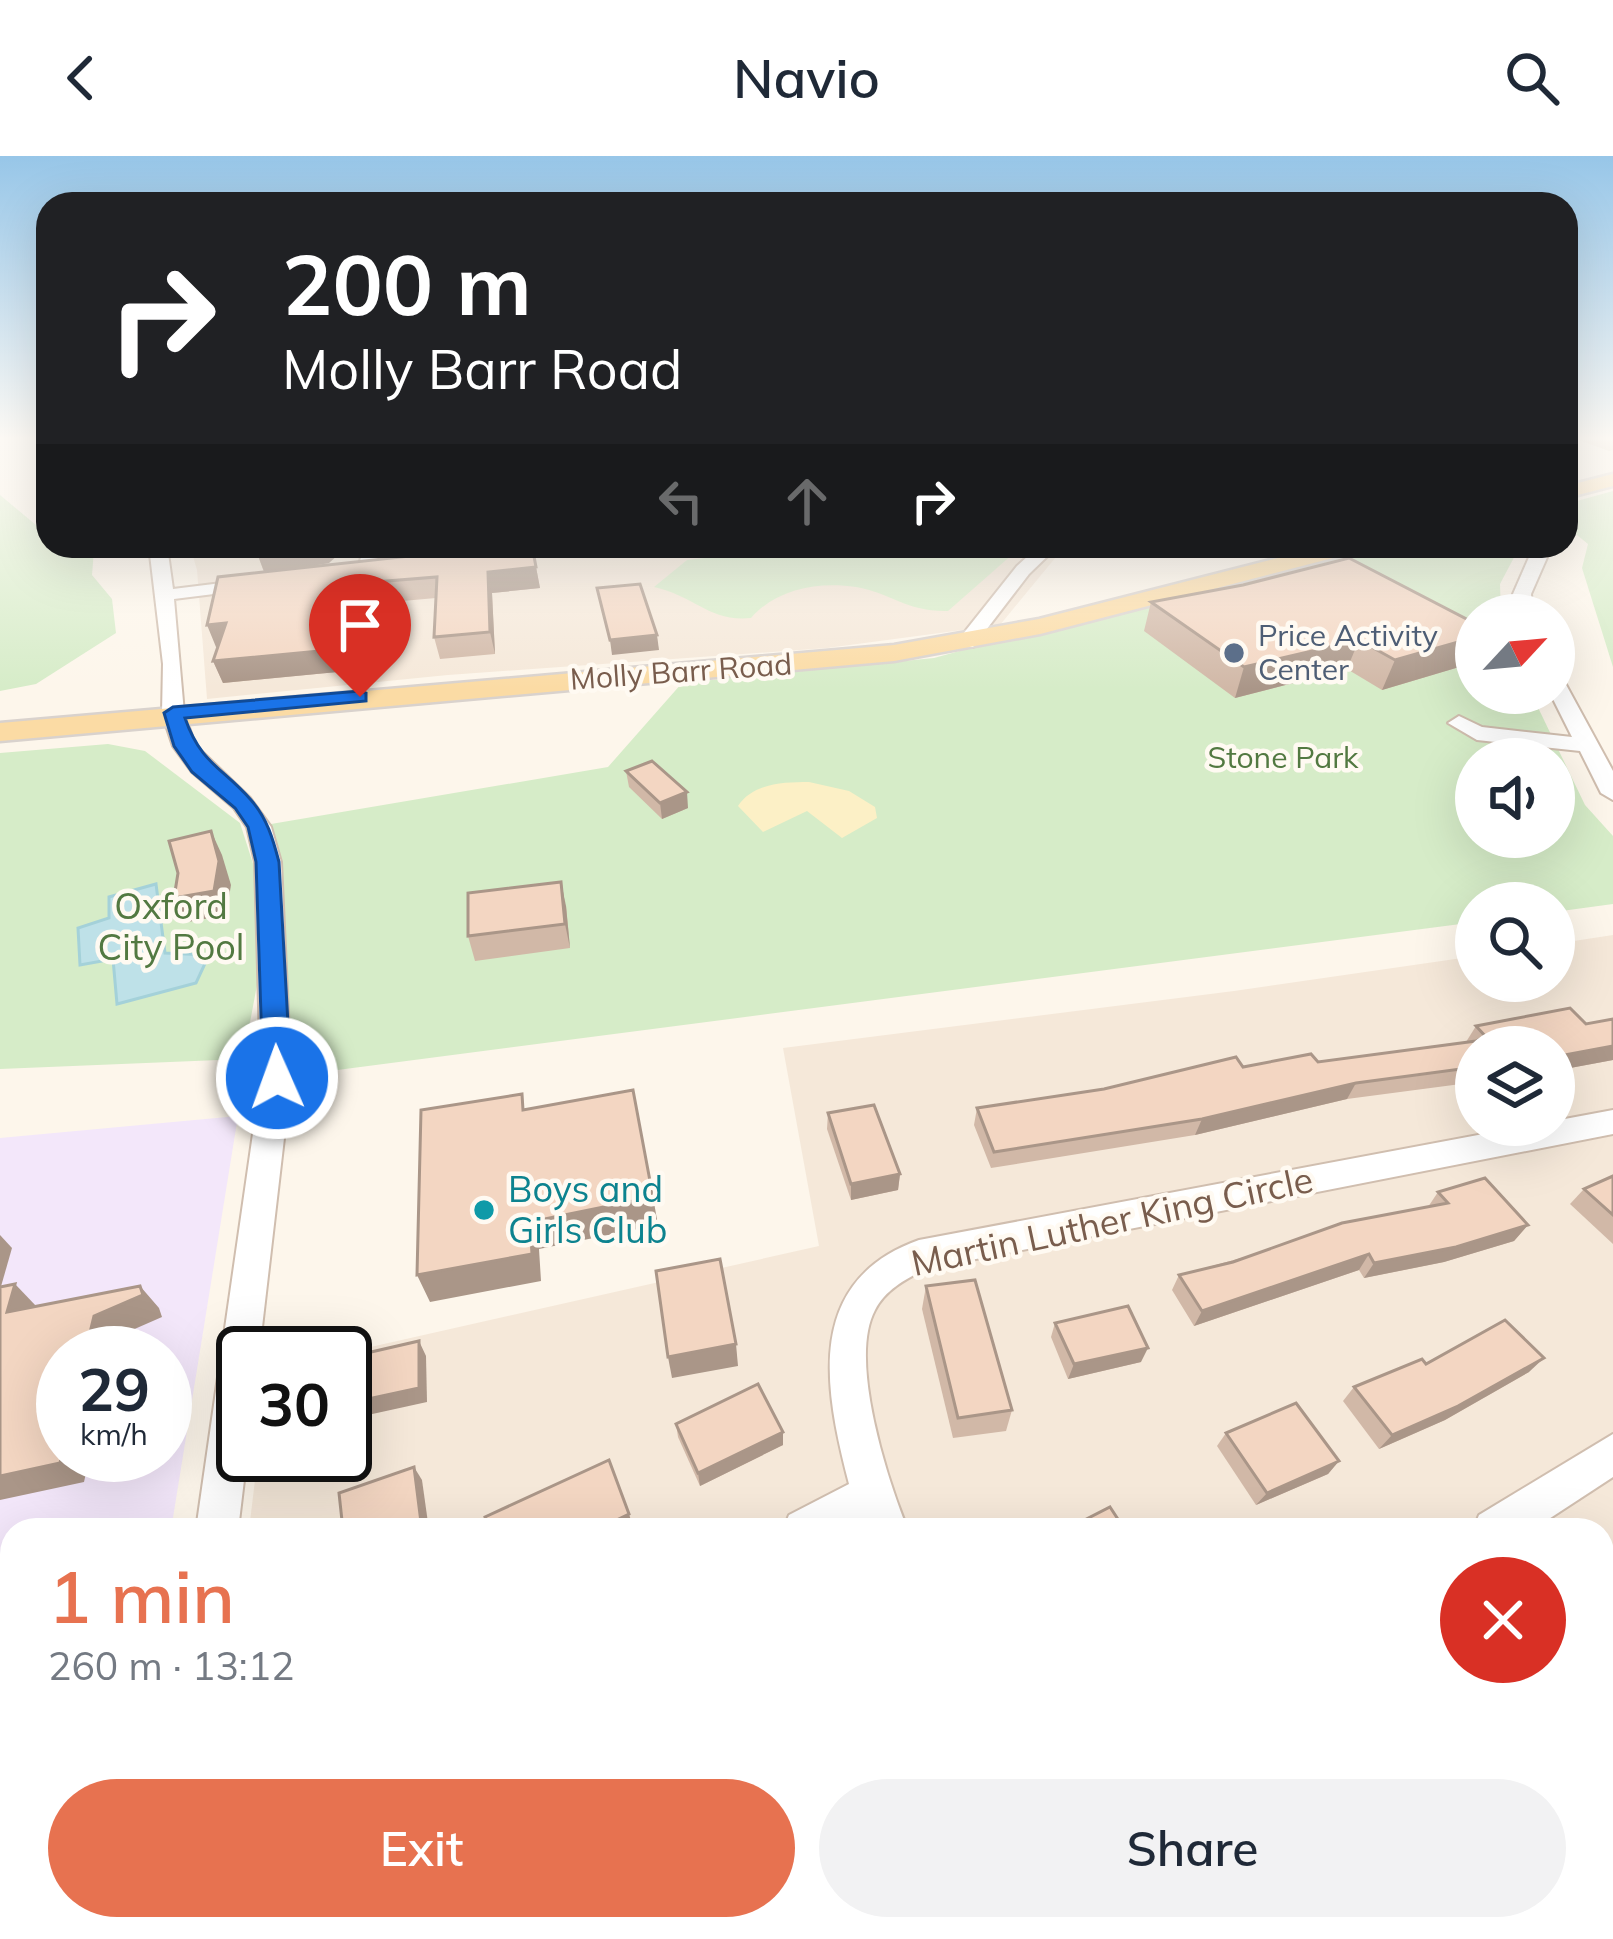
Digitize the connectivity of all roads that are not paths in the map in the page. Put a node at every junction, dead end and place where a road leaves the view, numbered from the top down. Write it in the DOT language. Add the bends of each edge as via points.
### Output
graph roads {
  1 [pos="160,558"];
  2 [pos="1036,558"];
  3 [pos="1304,558"];
  4 [pos="1538,558"];
  5 [pos="364,560"];
  6 [pos="397,571"];
  7 [pos="277,583"];
  8 [pos="1522,594"];
  9 [pos="165,595"];
  10 [pos="966,643"];
  11 [pos="173,713"];
  12 [pos="1570,714"];
  13 [pos="1459,723"];
  14 [pos="0,732"];
  15 [pos="1584,745"];
  16 [pos="1613,793"];
  17 [pos="1613,1122"];
  18 [pos="1613,1454"];
  19 [pos="878,1513"];
  20 [pos="219,1518"];
  21 [pos="1513,1518"];
  1 -- 9 [label="street"];
  2 -- 10 [label="street"];
  3 -- 10 [label="main road, Molly Barr Road"];
  4 -- 8 [label="street"];
  5 -- 6 [label="street"];
  7 -- 9 [label="street"];
  9 -- 11 [label="street"];
  10 -- 11 [label="main road, Molly Barr Road"];
  11 -- 14 [label="main road, Molly Barr Road"];
  11 -- 20 [label="street" via="184,746 259,827 268,862 277,1078"];
  12 -- 15 [label="street"];
  13 -- 15 [label="street" via="1498,736"];
  15 -- 16 [label="street"];
  17 -- 19 [label="street, Martin Luther King Circle" via="897,1264 871,1284 848,1327 846,1355"];
  18 -- 21 [label="street"];
}
